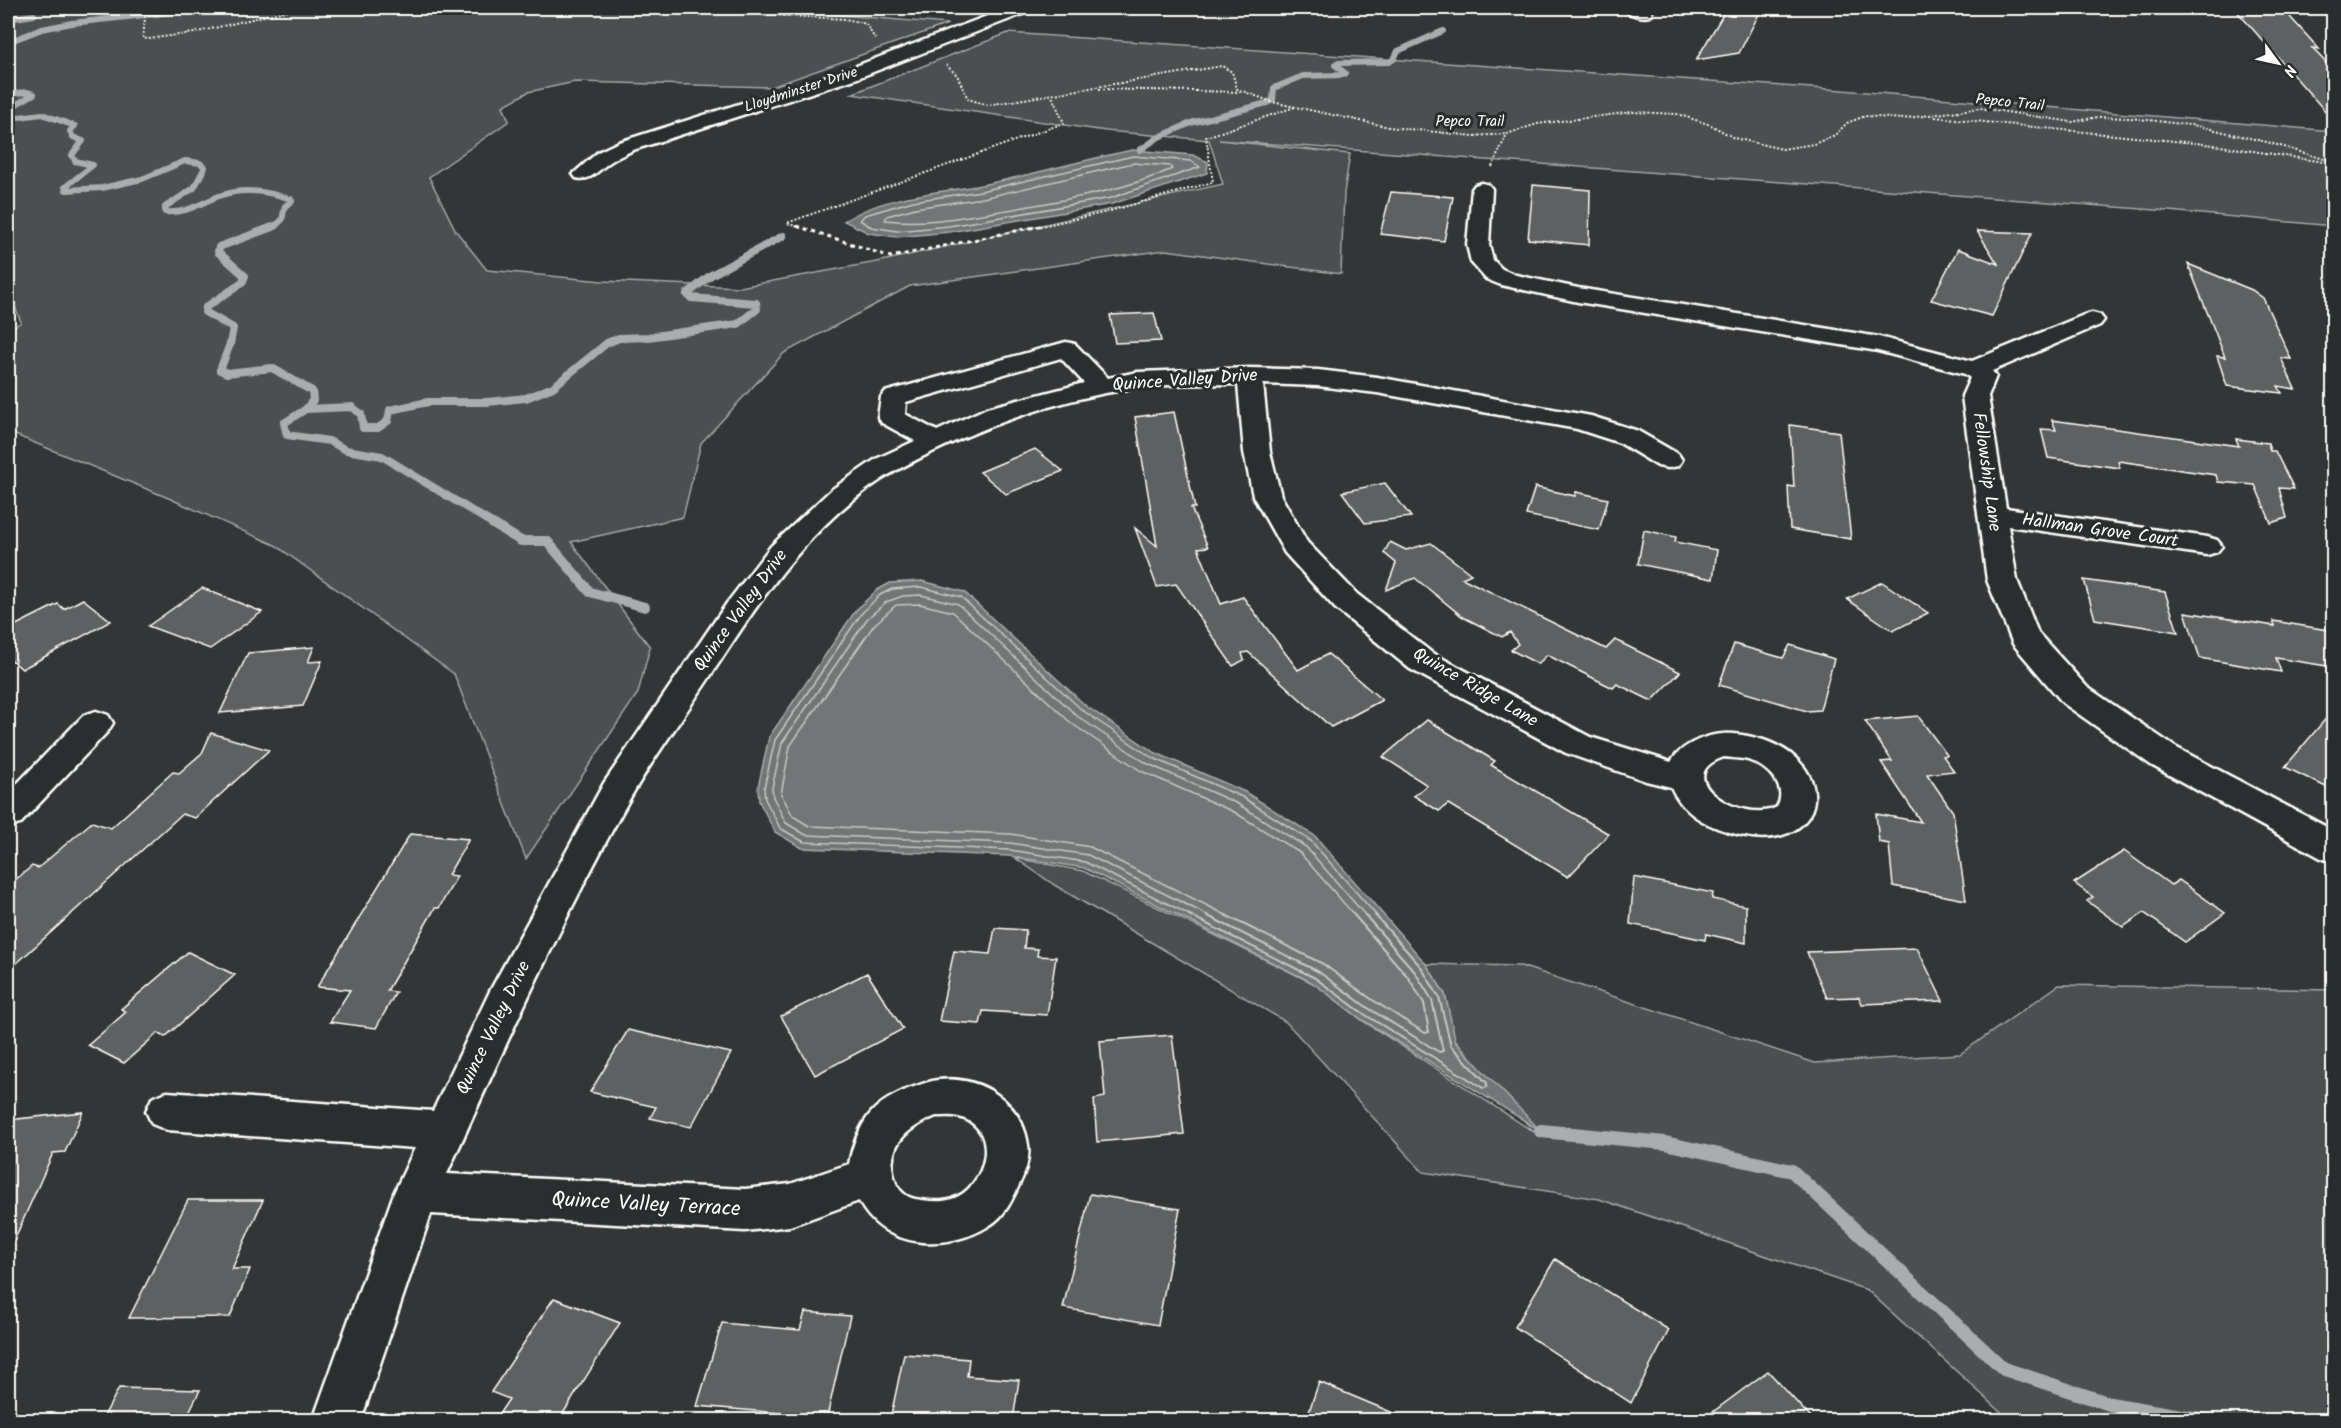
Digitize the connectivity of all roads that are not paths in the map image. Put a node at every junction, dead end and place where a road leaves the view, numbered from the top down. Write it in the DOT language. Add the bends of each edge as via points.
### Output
graph roads {
  1 [pos="1022,8"];
  2 [pos="583,174"];
  3 [pos="1482,189"];
  4 [pos="2092,320"];
  5 [pos="1974,369"];
  6 [pos="1250,376"];
  7 [pos="1102,387"];
  8 [pos="936,442"];
  9 [pos="1668,460"];
  10 [pos="1993,515"];
  11 [pos="2207,546"];
  12 [pos="96,723"];
  13 [pos="1685,777"];
  14 [pos="8,815"];
  15 [pos="2334,848"];
  16 [pos="167,1111"];
  17 [pos="444,1131"];
  18 [pos="871,1177"];
  19 [pos="416,1194"];
  20 [pos="337,1420"];
  1 -- 2 [label="street, Lloydminster Drive" via="849,75 626,146 604,156"];
  3 -- 5 [label="street" via="1478,245 1482,262 1494,274 1509,280 1578,295 1879,344"];
  4 -- 5 [label="street"];
  5 -- 10 [label="street, Fellowship Lane" via="1983,376 1975,396"];
  6 -- 7 [label="street, Quince Valley Drive" via="1138,380"];
  6 -- 9 [label="street, Quince Valley Drive" via="1377,385 1582,422 1629,437"];
  6 -- 13 [label="street, Quince Ridge Lane" via="1257,452 1267,496 1295,547 1346,601 1421,661 1578,745"];
  7 -- 8 [label="street, Quince Valley Drive" via="996,414"];
  7 -- 8 [label="street" via="1066,349 894,397 891,417"];
  8 -- 17 [label="street, Quince Valley Drive" via="886,465 841,496 781,552 738,610 616,792 504,1003"];
  10 -- 11 [label="street, Hallman Grove Court"];
  10 -- 15 [label="street, Fellowship Lane" via="2002,580 2024,637 2075,695 2163,756"];
  12 -- 14 [label="street"];
  16 -- 17 [label="street"];
  17 -- 19 [label="street, Quince Valley Drive"];
  18 -- 19 [label="street, Quince Valley Terrace" via="790,1205 745,1210"];
  19 -- 20 [label="street, Quince Valley Drive"];
}
